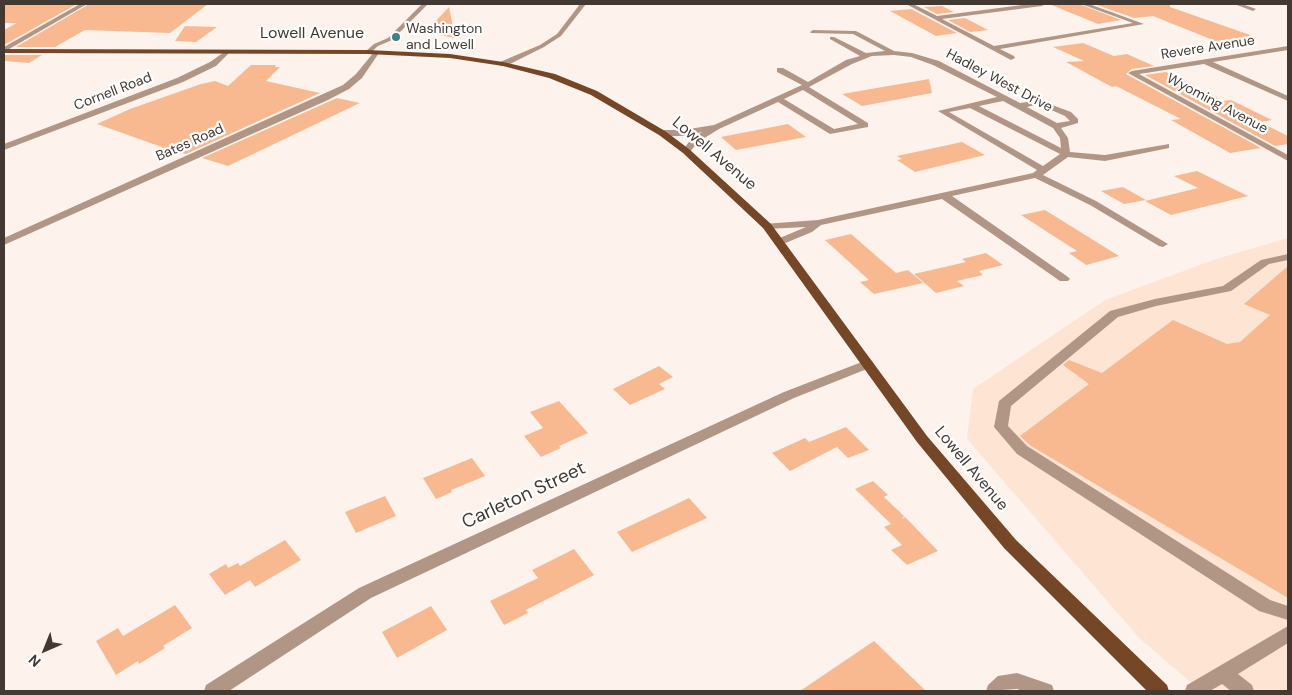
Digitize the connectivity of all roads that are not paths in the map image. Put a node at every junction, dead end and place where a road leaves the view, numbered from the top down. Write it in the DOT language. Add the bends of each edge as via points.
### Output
graph roads {
  1 [pos="84,4"];
  2 [pos="425,4"];
  3 [pos="583,4"];
  4 [pos="909,4"];
  5 [pos="1042,4"];
  6 [pos="1084,4"];
  7 [pos="1237,4"];
  8 [pos="1253,9"];
  9 [pos="938,18"];
  10 [pos="813,32"];
  11 [pos="832,38"];
  12 [pos="390,39"];
  13 [pos="994,48"];
  14 [pos="1288,48"];
  15 [pos="4,50"];
  16 [pos="1276,50"];
  17 [pos="227,52"];
  18 [pos="372,52"];
  19 [pos="390,53"];
  20 [pos="894,53"];
  21 [pos="1288,55"];
  22 [pos="866,56"];
  23 [pos="1011,58"];
  24 [pos="1204,61"];
  25 [pos="503,64"];
  26 [pos="780,70"];
  27 [pos="1132,74"];
  28 [pos="806,86"];
  29 [pos="1004,98"];
  30 [pos="779,99"];
  31 [pos="1288,99"];
  32 [pos="971,105"];
  33 [pos="1019,106"];
  34 [pos="1056,126"];
  35 [pos="716,127"];
  36 [pos="662,133"];
  37 [pos="1166,146"];
  38 [pos="4,147"];
  39 [pos="686,151"];
  40 [pos="1066,154"];
  41 [pos="1288,158"];
  42 [pos="1040,173"];
  43 [pos="945,196"];
  44 [pos="818,222"];
  45 [pos="767,226"];
  46 [pos="4,242"];
  47 [pos="780,242"];
  48 [pos="1163,244"];
  49 [pos="1288,257"];
  50 [pos="1064,279"];
  51 [pos="867,364"];
  52 [pos="1288,613"];
  53 [pos="1288,634"];
  54 [pos="1224,674"];
  55 [pos="213,691"];
  56 [pos="995,691"];
  57 [pos="1045,691"];
  58 [pos="1160,691"];
  59 [pos="1194,691"];
  60 [pos="1245,691"];
  1 -- 15 [label="street"];
  2 -- 12 [label="street"];
  3 -- 25 [label="street" via="559,35"];
  4 -- 9 [label="street"];
  5 -- 9 [label="street"];
  6 -- 13 [label="street" via="1141,24"];
  7 -- 8 [label="street"];
  9 -- 13 [label="street"];
  10 -- 20 [label="street" via="854,32"];
  11 -- 22 [label="street"];
  12 -- 18 [label="street" via="376,45"];
  12 -- 19 [label="street" via="395,42"];
  13 -- 23 [label="street"];
  14 -- 16 [label="street, Revere Avenue"];
  15 -- 17 [label="main road, Lowell Avenue"];
  16 -- 21 [label="street"];
  16 -- 24 [label="street, Revere Avenue"];
  17 -- 18 [label="main road, Lowell Avenue"];
  17 -- 38 [label="street, Cornell Road" via="208,66 173,83"];
  18 -- 19 [label="main road, Lowell Avenue"];
  18 -- 46 [label="street, Bates Road" via="359,76 325,98"];
  19 -- 25 [label="main road, Lowell Avenue" via="450,56"];
  20 -- 22 [label="street, Hadley West Drive"];
  20 -- 29 [label="street, Hadley West Drive" via="936,63"];
  22 -- 28 [label="street, Hadley West Drive"];
  24 -- 27 [label="street, Revere Avenue"];
  24 -- 31 [label="street"];
  25 -- 36 [label="main road, Lowell Avenue" via="574,83"];
  26 -- 28 [label="street"];
  27 -- 41 [label="street, Wyoming Avenue"];
  28 -- 30 [label="street, Hadley West Drive"];
  28 -- 30 [label="street" via="865,125 833,132"];
  29 -- 32 [label="street"];
  29 -- 33 [label="street, Hadley West Drive"];
  30 -- 35 [label="street, Hadley West Drive"];
  32 -- 40 [label="street"];
  32 -- 42 [label="street" via="942,111"];
  33 -- 34 [label="street, Hadley West Drive"];
  33 -- 34 [label="street" via="1044,104 1074,119 1074,122"];
  34 -- 40 [label="street, Hadley West Drive" via="1064,138"];
  35 -- 36 [label="street, Hadley West Drive"];
  35 -- 39 [label="street, Hadley West Drive" via="695,140"];
  36 -- 39 [label="main road, Lowell Avenue"];
  37 -- 40 [label="street" via="1105,158"];
  39 -- 45 [label="main road, Lowell Avenue"];
  40 -- 42 [label="street"];
  42 -- 43 [label="street"];
  42 -- 48 [label="street"];
  43 -- 44 [label="street"];
  43 -- 50 [label="street"];
  44 -- 45 [label="street"];
  44 -- 47 [label="street"];
  45 -- 47 [label="main road, Lowell Avenue"];
  47 -- 51 [label="main road, Lowell Avenue"];
  49 -- 52 [label="street" via="1265,262 1227,289 1114,314 1004,404 1001,427 1022,450 1265,606"];
  51 -- 55 [label="street, Carleton Street" via="789,395 365,593"];
  51 -- 58 [label="main road, Lowell Avenue" via="922,439 1010,544"];
  53 -- 54 [label="street"];
  54 -- 59 [label="street"];
  54 -- 60 [label="street"];
  56 -- 57 [label="street" via="1005,682 1017,681"];
}
